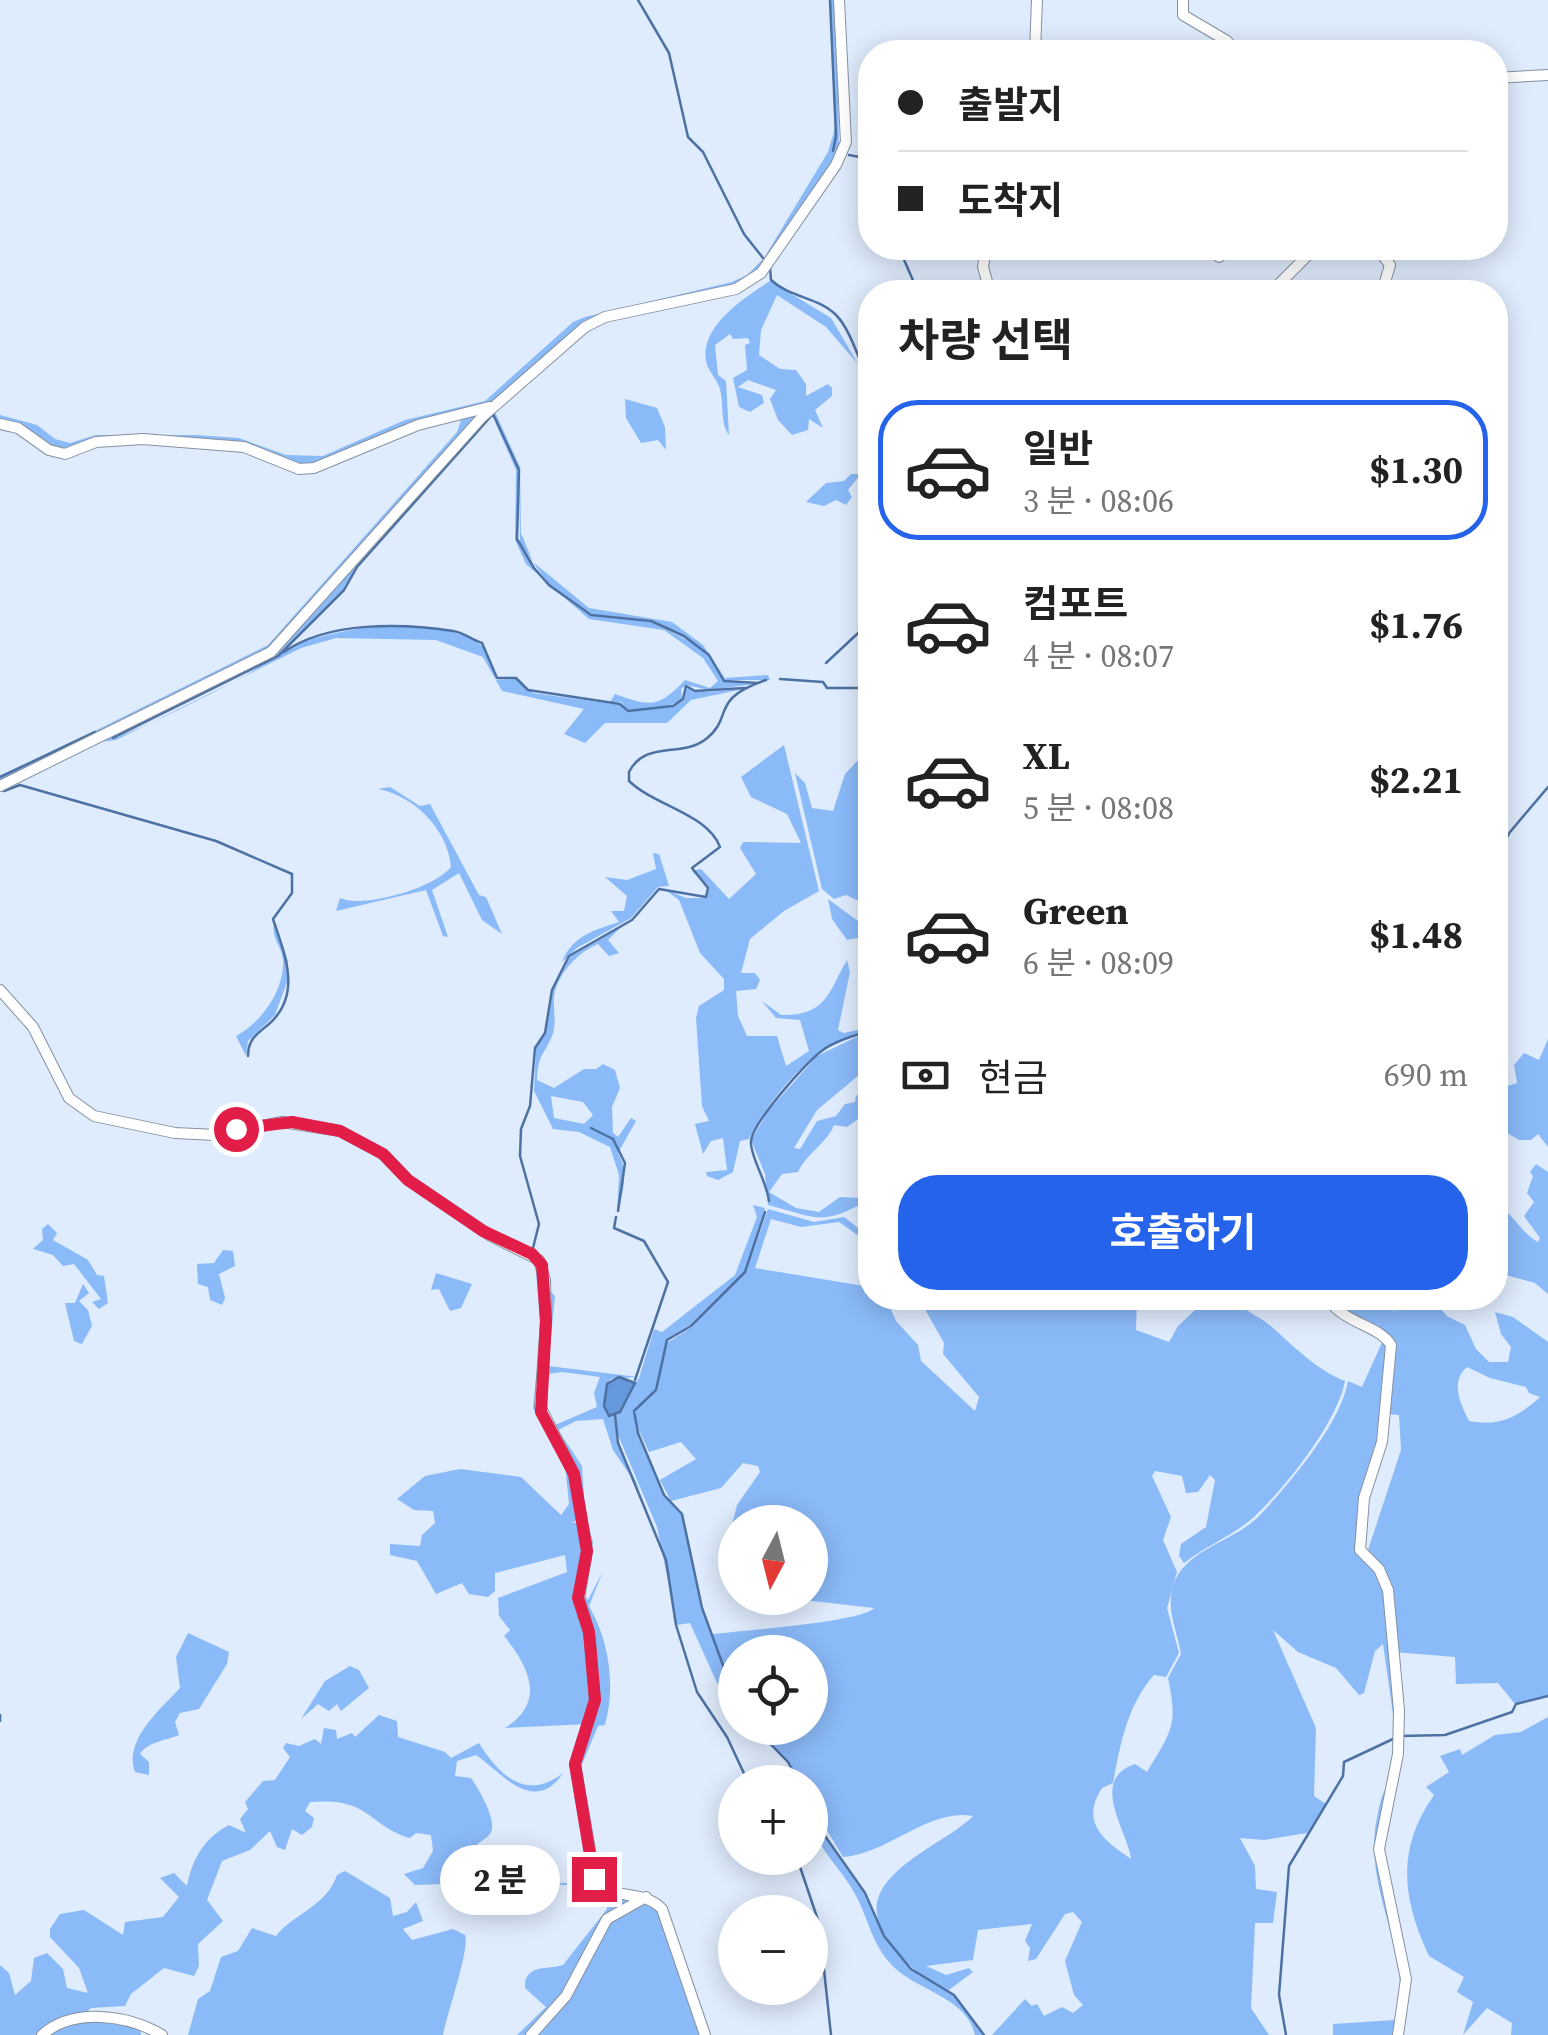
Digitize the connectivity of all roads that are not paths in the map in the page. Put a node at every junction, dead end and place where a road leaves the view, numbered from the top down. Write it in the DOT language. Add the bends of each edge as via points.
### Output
graph roads {
  1 [pos="839,0"];
  2 [pos="1037,0"];
  3 [pos="1183,0"];
  4 [pos="1035,40"];
  5 [pos="1225,40"];
  6 [pos="1548,76"];
  7 [pos="1508,78"];
  8 [pos="1304,260"];
  9 [pos="1283,280"];
  10 [pos="503,398"];
  11 [pos="0,424"];
  12 [pos="0,786"];
  13 [pos="0,990"];
  14 [pos="1337,1310"];
  15 [pos="647,1896"];
  16 [pos="42,2035"];
  17 [pos="162,2035"];
  18 [pos="531,2035"];
  19 [pos="705,2035"];
  20 [pos="1398,2035"];
  1 -- 10 [label="street" via="846,142 761,274 726,292 605,317"];
  2 -- 4 [label="street"];
  3 -- 5 [label="street" via="1184,14"];
  6 -- 7 [label="street"];
  8 -- 9 [label="street"];
  10 -- 11 [label="street" via="474,414 418,425 299,470 244,447 143,439 96,442 65,454"];
  10 -- 12 [label="street" via="271,652"];
  13 -- 15 [label="street" via="27,1018 69,1098 94,1116 175,1133 216,1135 282,1122 340,1131 383,1154 408,1180 491,1236 539,1260 545,1280 541,1412 574,1474 587,1551 578,1598 589,1632 595,1700 575,1764 600,1887"];
  14 -- 20 [label="street" via="1391,1345 1382,1442 1364,1498 1360,1550 1388,1590 1400,1710 1378,1849 1406,1979"];
  15 -- 18 [label="street" via="607,1919 566,1996"];
  15 -- 19 [label="street" via="672,1931"];
  16 -- 17 [label="street" via="60,2023 102,2018 134,2021"];
}
